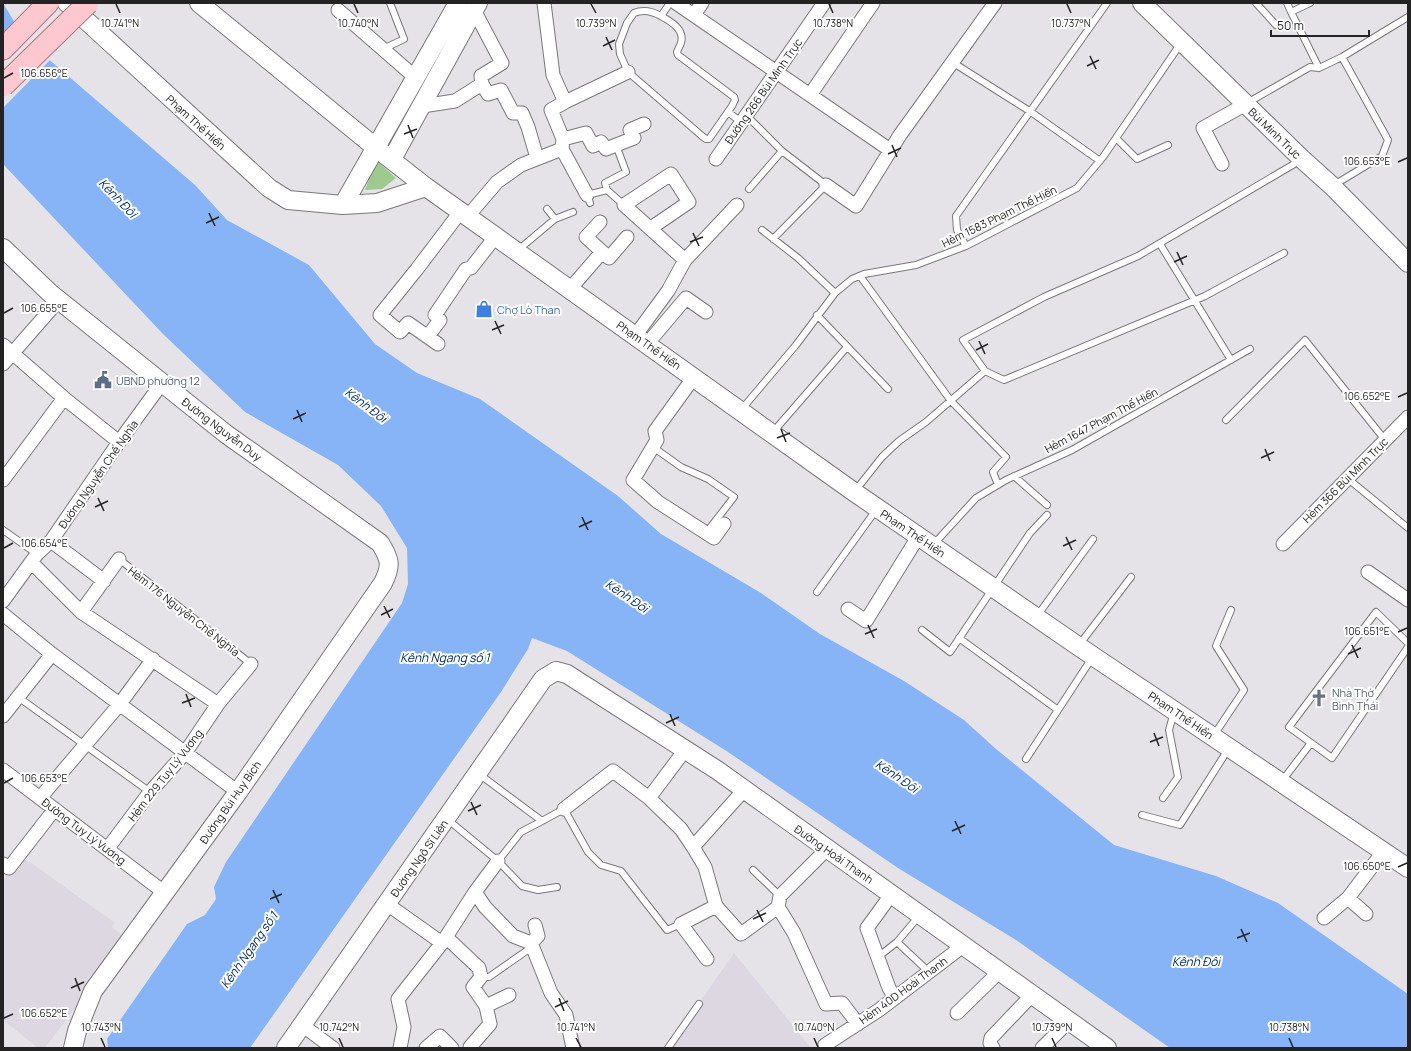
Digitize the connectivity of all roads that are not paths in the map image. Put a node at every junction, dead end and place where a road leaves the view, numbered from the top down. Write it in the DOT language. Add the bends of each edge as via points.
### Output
graph roads {
  1 [pos="48,3"];
  2 [pos="67,3"];
  3 [pos="88,3"];
  4 [pos="199,3"];
  5 [pos="390,3"];
  6 [pos="458,3"];
  7 [pos="544,3"];
  8 [pos="670,3"];
  9 [pos="676,3"];
  10 [pos="702,3"];
  11 [pos="824,3"];
  12 [pos="873,3"];
  13 [pos="995,3"];
  14 [pos="1106,3"];
  15 [pos="1144,3"];
  16 [pos="1256,3"];
  17 [pos="1287,3"];
  18 [pos="1310,3"];
  19 [pos="476,7"];
  20 [pos="338,10"];
  21 [pos="1292,12"];
  22 [pos="694,15"];
  23 [pos="660,16"];
  24 [pos="1408,17"];
  25 [pos="1276,25"];
  26 [pos="1182,41"];
  27 [pos="3,49"];
  28 [pos="383,49"];
  29 [pos="1342,57"];
  30 [pos="952,62"];
  31 [pos="1319,68"];
  32 [pos="628,72"];
  33 [pos="776,72"];
  34 [pos="416,78"];
  35 [pos="482,84"];
  36 [pos="3,86"];
  37 [pos="810,95"];
  38 [pos="565,102"];
  39 [pos="1246,104"];
  40 [pos="422,106"];
  41 [pos="728,112"];
  42 [pos="1031,112"];
  43 [pos="743,119"];
  44 [pos="644,124"];
  45 [pos="1116,138"];
  46 [pos="562,144"];
  47 [pos="616,145"];
  48 [pos="1168,145"];
  49 [pos="375,147"];
  50 [pos="890,150"];
  51 [pos="782,151"];
  52 [pos="537,158"];
  53 [pos="392,159"];
  54 [pos="716,159"];
  55 [pos="1302,159"];
  56 [pos="1100,161"];
  57 [pos="1222,164"];
  58 [pos="826,185"];
  59 [pos="1332,186"];
  60 [pos="426,187"];
  61 [pos="749,189"];
  62 [pos="607,190"];
  63 [pos="588,199"];
  64 [pos="343,205"];
  65 [pos="624,205"];
  66 [pos="737,205"];
  67 [pos="547,209"];
  68 [pos="573,212"];
  69 [pos="464,213"];
  70 [pos="555,218"];
  71 [pos="600,222"];
  72 [pos="651,228"];
  73 [pos="762,230"];
  74 [pos="496,236"];
  75 [pos="627,237"];
  76 [pos="773,239"];
  77 [pos="1160,244"];
  78 [pos="966,246"];
  79 [pos="3,248"];
  80 [pos="516,251"];
  81 [pos="602,252"];
  82 [pos="1284,253"];
  83 [pos="1403,256"];
  84 [pos="685,260"];
  85 [pos="860,276"];
  86 [pos="570,289"];
  87 [pos="835,293"];
  88 [pos="59,300"];
  89 [pos="1194,300"];
  90 [pos="706,312"];
  91 [pos="817,316"];
  92 [pos="428,336"];
  93 [pos="641,340"];
  94 [pos="438,344"];
  95 [pos="847,347"];
  96 [pos="8,349"];
  97 [pos="1250,349"];
  98 [pos="1231,360"];
  99 [pos="3,364"];
  100 [pos="985,371"];
  101 [pos="694,377"];
  102 [pos="162,384"];
  103 [pos="888,388"];
  104 [pos="64,398"];
  105 [pos="951,401"];
  106 [pos="741,411"];
  107 [pos="1408,417"];
  108 [pos="1226,420"];
  109 [pos="772,433"];
  110 [pos="1385,440"];
  111 [pos="119,442"];
  112 [pos="653,447"];
  113 [pos="1014,476"];
  114 [pos="1347,478"];
  115 [pos="3,480"];
  116 [pos="998,485"];
  117 [pos="854,492"];
  118 [pos="1047,505"];
  119 [pos="877,509"];
  120 [pos="1047,515"];
  121 [pos="724,524"];
  122 [pos="1408,528"];
  123 [pos="3,530"];
  124 [pos="706,533"];
  125 [pos="1093,539"];
  126 [pos="51,541"];
  127 [pos="925,541"];
  128 [pos="1283,544"];
  129 [pos="34,558"];
  130 [pos="389,558"];
  131 [pos="119,559"];
  132 [pos="1368,572"];
  133 [pos="1131,576"];
  134 [pos="104,581"];
  135 [pos="992,588"];
  136 [pos="817,592"];
  137 [pos="1408,600"];
  138 [pos="3,601"];
  139 [pos="848,609"];
  140 [pos="1231,610"];
  141 [pos="81,612"];
  142 [pos="3,614"];
  143 [pos="1036,618"];
  144 [pos="922,630"];
  145 [pos="959,638"];
  146 [pos="1408,643"];
  147 [pos="1078,646"];
  148 [pos="1408,647"];
  149 [pos="52,654"];
  150 [pos="1093,657"];
  151 [pos="153,659"];
  152 [pos="251,664"];
  153 [pos="556,671"];
  154 [pos="18,697"];
  155 [pos="218,704"];
  156 [pos="119,705"];
  157 [pos="1058,710"];
  158 [pos="1174,711"];
  159 [pos="3,716"];
  160 [pos="1213,736"];
  161 [pos="1311,743"];
  162 [pos="85,745"];
  163 [pos="1230,748"];
  164 [pos="685,750"];
  165 [pos="185,753"];
  166 [pos="1026,759"];
  167 [pos="3,770"];
  168 [pos="478,773"];
  169 [pos="1282,782"];
  170 [pos="744,790"];
  171 [pos="150,792"];
  172 [pos="238,792"];
  173 [pos="40,798"];
  174 [pos="649,798"];
  175 [pos="1163,798"];
  176 [pos="564,809"];
  177 [pos="54,810"];
  178 [pos="1142,815"];
  179 [pos="446,819"];
  180 [pos="542,821"];
  181 [pos="108,848"];
  182 [pos="693,848"];
  183 [pos="827,849"];
  184 [pos="1383,852"];
  185 [pos="498,861"];
  186 [pos="6,866"];
  187 [pos="1408,868"];
  188 [pos="753,870"];
  189 [pos="557,887"];
  190 [pos="475,892"];
  191 [pos="165,893"];
  192 [pos="891,895"];
  193 [pos="1348,898"];
  194 [pos="779,901"];
  195 [pos="387,904"];
  196 [pos="716,906"];
  197 [pos="1366,914"];
  198 [pos="920,915"];
  199 [pos="1324,918"];
  200 [pos="681,924"];
  201 [pos="535,925"];
  202 [pos="444,940"];
  203 [pos="897,942"];
  204 [pos="532,945"];
  205 [pos="963,946"];
  206 [pos="878,957"];
  207 [pos="707,959"];
  208 [pos="929,972"];
  209 [pos="999,972"];
  210 [pos="481,976"];
  211 [pos="509,995"];
  212 [pos="1032,995"];
  213 [pos="895,998"];
  214 [pos="699,1004"];
  215 [pos="486,1006"];
  216 [pos="957,1014"];
  217 [pos="1069,1021"];
  218 [pos="858,1024"];
  219 [pos="302,1025"];
  220 [pos="288,1047"];
  221 [pos="73,1048"];
  222 [pos="333,1048"];
  223 [pos="400,1048"];
  224 [pos="426,1048"];
  225 [pos="452,1048"];
  226 [pos="466,1048"];
  227 [pos="573,1048"];
  228 [pos="668,1048"];
  229 [pos="826,1048"];
  230 [pos="993,1048"];
  231 [pos="1042,1048"];
  232 [pos="1107,1048"];
  1 -- 27 [label="main road"];
  2 -- 64 [label="street, Phạm Thế Hiển" via="269,188 288,200"];
  3 -- 36 [label="main road, bridge"];
  4 -- 49 [label="street, Phạm Thế Hiển"];
  5 -- 28 [label="lane" via="404,39"];
  6 -- 34 [label="street"];
  7 -- 38 [label="street" via="553,75"];
  8 -- 23 [label="lane"];
  9 -- 22 [label="street"];
  10 -- 22 [label="street"];
  11 -- 33 [label="street, Đường 266 Bùi Minh Trực"];
  12 -- 37 [label="street"];
  13 -- 30 [label="street"];
  14 -- 42 [label="lane"];
  15 -- 26 [label="street, Bùi Minh Trực"];
  16 -- 25 [label="lane"];
  17 -- 21 [label="lane"];
  18 -- 21 [label="lane"];
  19 -- 35 [label="street" via="502,63 481,76"];
  19 -- 40 [label="street"];
  20 -- 28 [label="street"];
  21 -- 31 [label="lane"];
  22 -- 33 [label="street"];
  23 -- 32 [label="lane" via="648,11 638,11 627,23 619,44 620,54"];
  23 -- 41 [label="lane" via="679,30 681,42 678,55 734,97 735,100"];
  24 -- 29 [label="lane"];
  26 -- 39 [label="street, Bùi Minh Trực"];
  26 -- 45 [label="lane, Hẻm 1583 Phạm Thế Hiển"];
  28 -- 34 [label="street"];
  29 -- 31 [label="lane"];
  29 -- 59 [label="lane" via="1388,140 1382,156"];
  30 -- 42 [label="lane"];
  30 -- 50 [label="street"];
  31 -- 39 [label="lane" via="1310,67"];
  32 -- 38 [label="street"];
  32 -- 41 [label="lane" via="706,139 709,139"];
  33 -- 37 [label="street"];
  33 -- 43 [label="street, Đường 266 Bùi Minh Trực"];
  34 -- 49 [label="street"];
  35 -- 40 [label="street" via="455,102"];
  35 -- 52 [label="street" via="488,94 501,90 513,113 522,113"];
  37 -- 50 [label="street"];
  38 -- 46 [label="street" via="551,110"];
  39 -- 55 [label="street, Bùi Minh Trực"];
  39 -- 57 [label="street" via="1203,128"];
  40 -- 53 [label="street"];
  41 -- 43 [label="lane"];
  42 -- 56 [label="lane"];
  42 -- 78 [label="lane" via="956,216 957,230"];
  43 -- 51 [label="lane"];
  43 -- 54 [label="street, Đường 266 Bùi Minh Trực"];
  44 -- 47 [label="street" via="630,130 634,138"];
  45 -- 48 [label="lane" via="1137,159"];
  45 -- 56 [label="lane, Hẻm 1583 Phạm Thế Hiển"];
  46 -- 47 [label="street" via="586,133 593,146 601,142 606,149"];
  46 -- 52 [label="street"];
  46 -- 63 [label="street"];
  47 -- 62 [label="lane" via="626,172 604,183"];
  49 -- 53 [label="street, Phạm Thế Hiển"];
  49 -- 64 [label="street"];
  50 -- 58 [label="street" via="856,206"];
  51 -- 58 [label="lane"];
  51 -- 61 [label="lane"];
  52 -- 69 [label="street" via="521,165 497,182"];
  53 -- 60 [label="street, Phạm Thế Hiển"];
  55 -- 59 [label="street, Bùi Minh Trực"];
  55 -- 77 [label="lane"];
  56 -- 78 [label="lane, Hẻm 1583 Phạm Thế Hiển" via="1077,188"];
  58 -- 76 [label="lane"];
  59 -- 83 [label="street, Bùi Minh Trực"];
  60 -- 64 [label="street, Phạm Thế Hiển" via="377,203"];
  60 -- 69 [label="street, Phạm Thế Hiển"];
  62 -- 63 [label="lane"];
  62 -- 65 [label="lane"];
  65 -- 72 [label="street"];
  65 -- 72 [label="street" via="671,174 689,202"];
  66 -- 84 [label="street"];
  67 -- 70 [label="lane"];
  68 -- 70 [label="lane"];
  69 -- 74 [label="street, Phạm Thế Hiển"];
  69 -- 92 [label="street" via="380,315 400,332 408,323"];
  70 -- 80 [label="lane"];
  71 -- 81 [label="street" via="586,237"];
  72 -- 84 [label="street"];
  73 -- 76 [label="lane"];
  74 -- 80 [label="street, Phạm Thế Hiển"];
  74 -- 92 [label="street" via="471,268 466,269 435,315 440,320"];
  75 -- 81 [label="street" via="609,258"];
  76 -- 87 [label="lane" via="798,258"];
  77 -- 89 [label="lane"];
  77 -- 100 [label="lane" via="1044,297 963,340"];
  78 -- 85 [label="lane, Hẻm 1583 Phạm Thế Hiển" via="916,265"];
  79 -- 88 [label="street, Đường Nguyễn Duy"];
  80 -- 86 [label="street, Phạm Thế Hiển"];
  81 -- 86 [label="street"];
  82 -- 89 [label="lane"];
  84 -- 93 [label="street"];
  85 -- 87 [label="lane, Hẻm 1583 Phạm Thế Hiển" via="852,279"];
  85 -- 105 [label="lane"];
  86 -- 93 [label="street, Phạm Thế Hiển"];
  87 -- 91 [label="lane, Hẻm 1583 Phạm Thế Hiển"];
  88 -- 96 [label="street"];
  88 -- 102 [label="street, Đường Nguyễn Duy"];
  89 -- 98 [label="lane"];
  89 -- 100 [label="lane" via="1004,380"];
  90 -- 93 [label="street" via="686,298"];
  91 -- 95 [label="lane"];
  91 -- 106 [label="lane, Hẻm 1583 Phạm Thế Hiển"];
  92 -- 94 [label="street"];
  93 -- 101 [label="street, Phạm Thế Hiển"];
  95 -- 103 [label="lane"];
  95 -- 109 [label="lane"];
  96 -- 99 [label="street"];
  96 -- 104 [label="street"];
  97 -- 98 [label="lane, Hẻm 1647 Phạm Thế Hiển"];
  98 -- 113 [label="lane, Hẻm 1647 Phạm Thế Hiển" via="1072,450"];
  100 -- 105 [label="lane"];
  101 -- 106 [label="street, Phạm Thế Hiển"];
  101 -- 112 [label="street" via="655,431 657,440"];
  102 -- 111 [label="street, Đường Nguyễn Chế Nghĩa"];
  102 -- 130 [label="street, Đường Nguyễn Duy" via="226,434 380,543"];
  104 -- 111 [label="street"];
  104 -- 115 [label="street"];
  105 -- 116 [label="lane" via="1006,457 993,472"];
  105 -- 117 [label="lane" via="882,457"];
  106 -- 109 [label="street, Phạm Thế Hiển"];
  107 -- 110 [label="street, Hẻm 366 Bùi Minh Trực"];
  108 -- 110 [label="lane" via="1305,340"];
  109 -- 117 [label="street, Phạm Thế Hiển"];
  110 -- 114 [label="street, Hẻm 366 Bùi Minh Trực"];
  111 -- 126 [label="street, Đường Nguyễn Chế Nghĩa"];
  112 -- 124 [label="street" via="634,480 658,502"];
  112 -- 124 [label="lane" via="681,467 708,479 734,497"];
  113 -- 116 [label="lane, Hẻm 1647 Phạm Thế Hiển"];
  113 -- 118 [label="lane"];
  114 -- 122 [label="lane"];
  114 -- 128 [label="street, Hẻm 366 Bùi Minh Trực"];
  116 -- 127 [label="lane, Hẻm 1647 Phạm Thế Hiển" via="976,498"];
  117 -- 119 [label="street, Phạm Thế Hiển"];
  119 -- 127 [label="street, Phạm Thế Hiển"];
  119 -- 136 [label="lane"];
  120 -- 135 [label="lane" via="1030,533"];
  121 -- 124 [label="street" via="714,538"];
  123 -- 129 [label="lane"];
  125 -- 143 [label="lane"];
  126 -- 129 [label="street, Đường Nguyễn Chế Nghĩa"];
  126 -- 134 [label="street"];
  127 -- 135 [label="street, Phạm Thế Hiển"];
  127 -- 139 [label="street" via="866,622"];
  129 -- 138 [label="street, Đường Nguyễn Chế Nghĩa"];
  129 -- 141 [label="street"];
  130 -- 172 [label="street, Đường Bùi Huy Bích" via="389,571 383,583"];
  131 -- 134 [label="street, Hẻm 176 Nguyễn Chế Nghĩa"];
  131 -- 152 [label="lane, Hẻm 176 Nguyễn Chế Nghĩa"];
  132 -- 137 [label="street"];
  133 -- 147 [label="lane"];
  134 -- 141 [label="street, Hẻm 176 Nguyễn Chế Nghĩa"];
  135 -- 143 [label="street, Phạm Thế Hiển"];
  135 -- 145 [label="lane"];
  140 -- 160 [label="lane" via="1216,646 1244,690"];
  141 -- 151 [label="street"];
  142 -- 149 [label="street"];
  143 -- 147 [label="street, Phạm Thế Hiển"];
  144 -- 145 [label="lane" via="950,652"];
  145 -- 157 [label="lane"];
  146 -- 161 [label="lane" via="1376,612 1288,727"];
  147 -- 150 [label="street, Phạm Thế Hiển"];
  148 -- 161 [label="lane" via="1332,758"];
  149 -- 154 [label="street"];
  149 -- 156 [label="street"];
  150 -- 157 [label="lane"];
  150 -- 158 [label="street, Phạm Thế Hiển"];
  151 -- 155 [label="street"];
  151 -- 156 [label="street"];
  152 -- 155 [label="street, Hẻm 229 Tuy Lý Vương"];
  153 -- 164 [label="street, Đường Hoài Thanh" via="567,674"];
  153 -- 168 [label="street, Đường Ngô Sĩ Liên" via="544,679"];
  154 -- 159 [label="street"];
  154 -- 162 [label="lane"];
  155 -- 165 [label="street, Hẻm 229 Tuy Lý Vương"];
  156 -- 162 [label="street"];
  156 -- 165 [label="street"];
  157 -- 166 [label="lane"];
  158 -- 160 [label="street, Phạm Thế Hiển"];
  158 -- 175 [label="lane" via="1169,730 1178,777"];
  160 -- 163 [label="street, Phạm Thế Hiển"];
  161 -- 169 [label="lane"];
  162 -- 171 [label="lane"];
  162 -- 173 [label="street"];
  163 -- 169 [label="street, Phạm Thế Hiển"];
  163 -- 178 [label="lane" via="1180,825"];
  164 -- 170 [label="street, Đường Hoài Thanh"];
  164 -- 174 [label="street"];
  165 -- 171 [label="street, Hẻm 229 Tuy Lý Vương"];
  165 -- 172 [label="street"];
  167 -- 173 [label="street, Đường Tuy Lý Vương"];
  168 -- 179 [label="street, Đường Ngô Sĩ Liên"];
  168 -- 180 [label="lane"];
  169 -- 184 [label="street, Phạm Thế Hiển"];
  170 -- 182 [label="street"];
  170 -- 183 [label="street, Đường Hoài Thanh"];
  171 -- 181 [label="street, Hẻm 229 Tuy Lý Vương"];
  172 -- 191 [label="street, Đường Bùi Huy Bích"];
  173 -- 177 [label="street, Đường Tuy Lý Vương"];
  174 -- 176 [label="street" via="613,771"];
  174 -- 182 [label="street" via="681,829"];
  176 -- 180 [label="lane"];
  176 -- 200 [label="lane" via="588,852 601,865 621,871 667,930"];
  177 -- 181 [label="street, Đường Tuy Lý Vương"];
  177 -- 186 [label="street"];
  179 -- 185 [label="lane"];
  179 -- 195 [label="street, Đường Ngô Sĩ Liên"];
  180 -- 185 [label="lane" via="521,832"];
  181 -- 191 [label="street, Đường Tuy Lý Vương"];
  182 -- 196 [label="street" via="705,867"];
  183 -- 192 [label="street, Đường Hoài Thanh"];
  183 -- 194 [label="street"];
  184 -- 187 [label="street, Phạm Thế Hiển"];
  184 -- 193 [label="street"];
  185 -- 189 [label="lane" via="522,886 538,890"];
  185 -- 190 [label="street"];
  188 -- 194 [label="lane"];
  190 -- 202 [label="street"];
  190 -- 204 [label="street" via="485,907 513,936"];
  191 -- 221 [label="street, Đường Bùi Huy Bích" via="93,991"];
  192 -- 198 [label="street, Đường Hoài Thanh"];
  192 -- 206 [label="street" via="867,928"];
  193 -- 197 [label="street"];
  193 -- 199 [label="street"];
  194 -- 196 [label="street" via="741,934"];
  194 -- 218 [label="street" via="826,1004 842,1003"];
  195 -- 202 [label="street"];
  195 -- 219 [label="street, Đường Ngô Sĩ Liên"];
  196 -- 200 [label="street"];
  198 -- 203 [label="lane"];
  198 -- 205 [label="street, Đường Hoài Thanh"];
  200 -- 207 [label="street"];
  201 -- 204 [label="street" via="538,936"];
  202 -- 210 [label="street" via="479,968"];
  202 -- 223 [label="street" via="398,1000 404,1027"];
  203 -- 206 [label="lane"];
  203 -- 208 [label="lane"];
  204 -- 210 [label="lane" via="489,977"];
  204 -- 227 [label="street" via="551,993 566,1015"];
  205 -- 208 [label="street, Hẻm 40D Hoài Thanh"];
  205 -- 209 [label="street, Đường Hoài Thanh"];
  206 -- 213 [label="street"];
  208 -- 213 [label="street, Hẻm 40D Hoài Thanh"];
  209 -- 212 [label="street, Đường Hoài Thanh"];
  209 -- 216 [label="street"];
  210 -- 215 [label="street" via="473,987"];
  211 -- 215 [label="street"];
  212 -- 217 [label="street, Đường Hoài Thanh"];
  212 -- 230 [label="street" via="991,1038"];
  213 -- 218 [label="street, Hẻm 40D Hoài Thanh"];
  214 -- 228 [label="lane"];
  215 -- 226 [label="street" via="490,1024"];
  217 -- 231 [label="street"];
  217 -- 232 [label="street, Đường Hoài Thanh"];
  218 -- 229 [label="street, Hẻm 40D Hoài Thanh" via="825,1045"];
  219 -- 220 [label="street, Đường Ngô Sĩ Liên"];
  219 -- 222 [label="street"];
  224 -- 225 [label="street" via="440,1036"];
}
